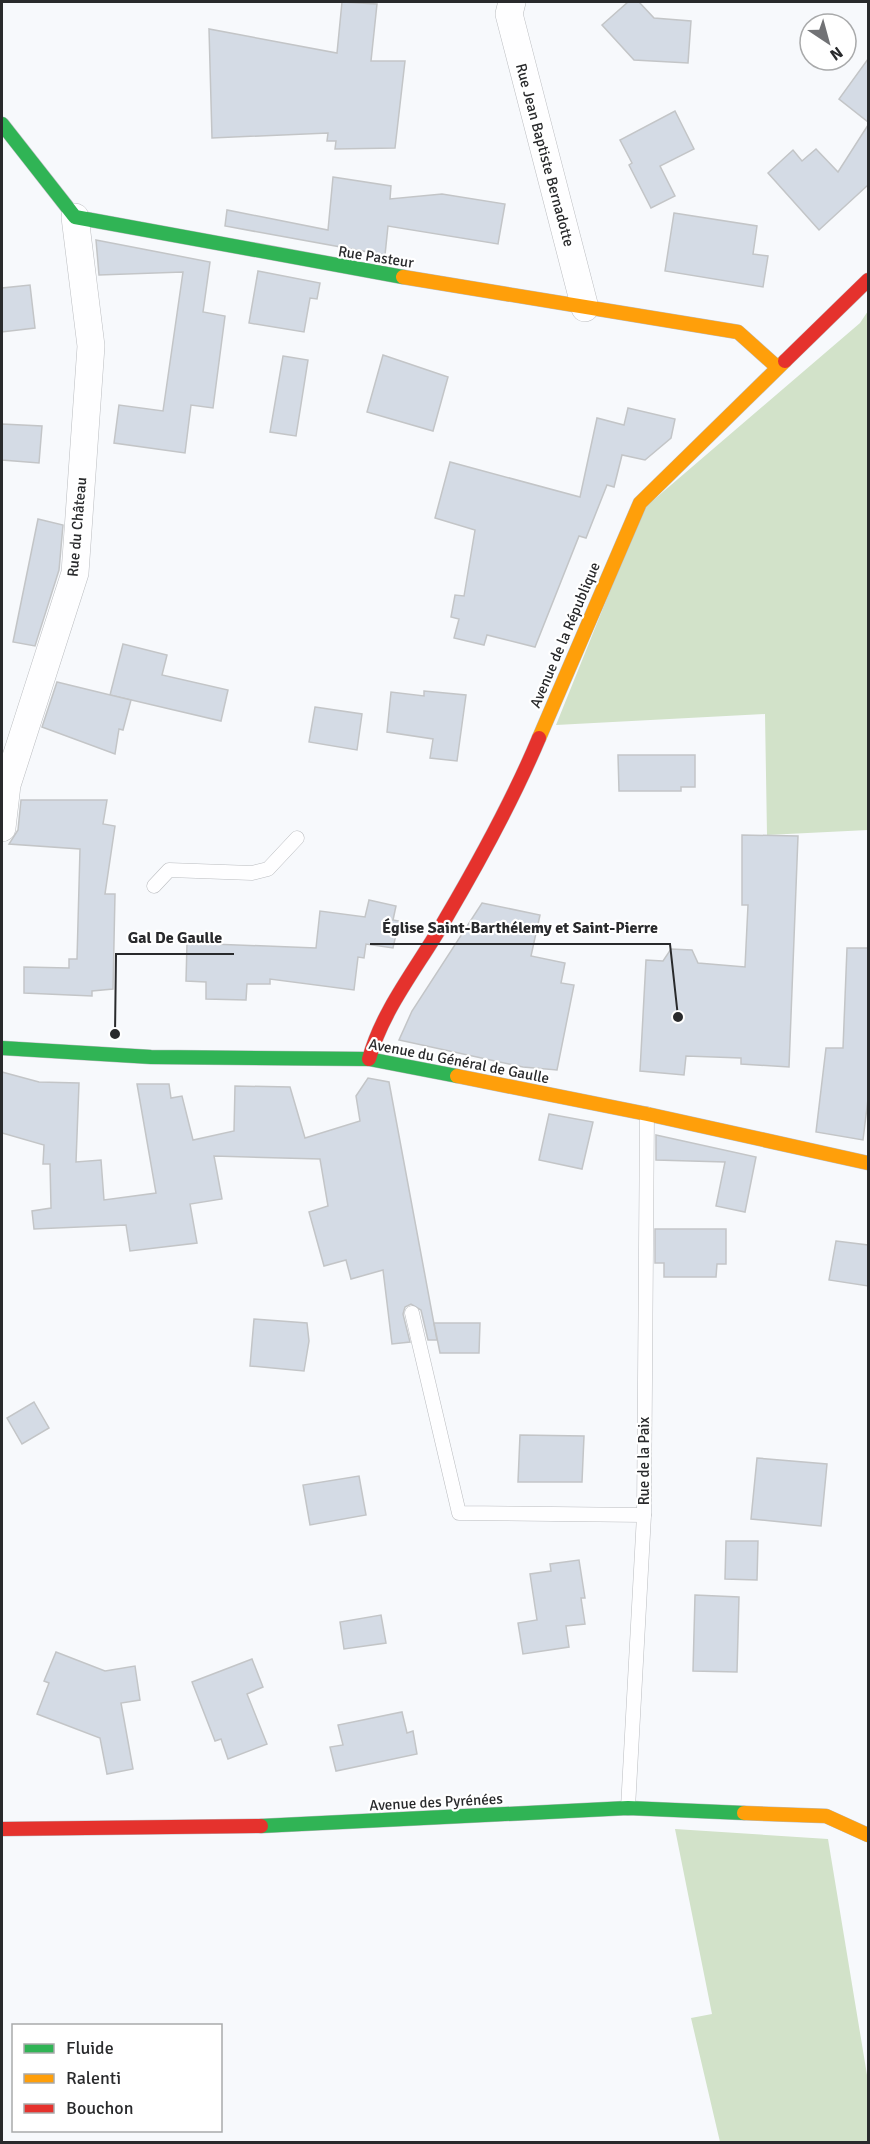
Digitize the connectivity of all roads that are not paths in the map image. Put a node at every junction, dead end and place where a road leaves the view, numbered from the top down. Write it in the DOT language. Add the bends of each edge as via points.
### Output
graph roads {
  1 [pos="512,2"];
  2 [pos="2,124"];
  3 [pos="75,217"];
  4 [pos="868,280"];
  5 [pos="585,308"];
  6 [pos="777,367"];
  7 [pos="2,828"];
  8 [pos="297,838"];
  9 [pos="154,885"];
  10 [pos="2,1048"];
  11 [pos="369,1059"];
  12 [pos="647,1114"];
  13 [pos="868,1162"];
  14 [pos="412,1313"];
  15 [pos="644,1515"];
  16 [pos="628,1808"];
  17 [pos="2,1829"];
  18 [pos="868,1835"];
  1 -- 5 [label="street, Rue Jean Baptiste Bernadotte" via="509,14"];
  2 -- 3 [label="street"];
  3 -- 5 [label="street, Rue Pasteur"];
  3 -- 7 [label="street, Rue du Château" via="91,346 75,573 7,785"];
  4 -- 6 [label="street, Avenue de la République"];
  5 -- 6 [label="street, Rue Pasteur" via="738,332"];
  6 -- 11 [label="street, Avenue de la République" via="640,503 519,785 451,910 376,1034"];
  8 -- 9 [label="lane" via="268,869 252,873 169,870"];
  10 -- 11 [label="street, Avenue du Général de Gaulle" via="151,1057"];
  11 -- 12 [label="street, Avenue du Général de Gaulle"];
  12 -- 13 [label="street, Avenue du Général de Gaulle"];
  12 -- 15 [label="lane, Rue de la Paix"];
  14 -- 15 [label="lane" via="459,1514"];
  15 -- 16 [label="lane, Rue de la Paix"];
  16 -- 17 [label="street, Avenue des Pyrénées" via="318,1825"];
  16 -- 18 [label="street, Avenue des Pyrénées" via="826,1816"];
}
